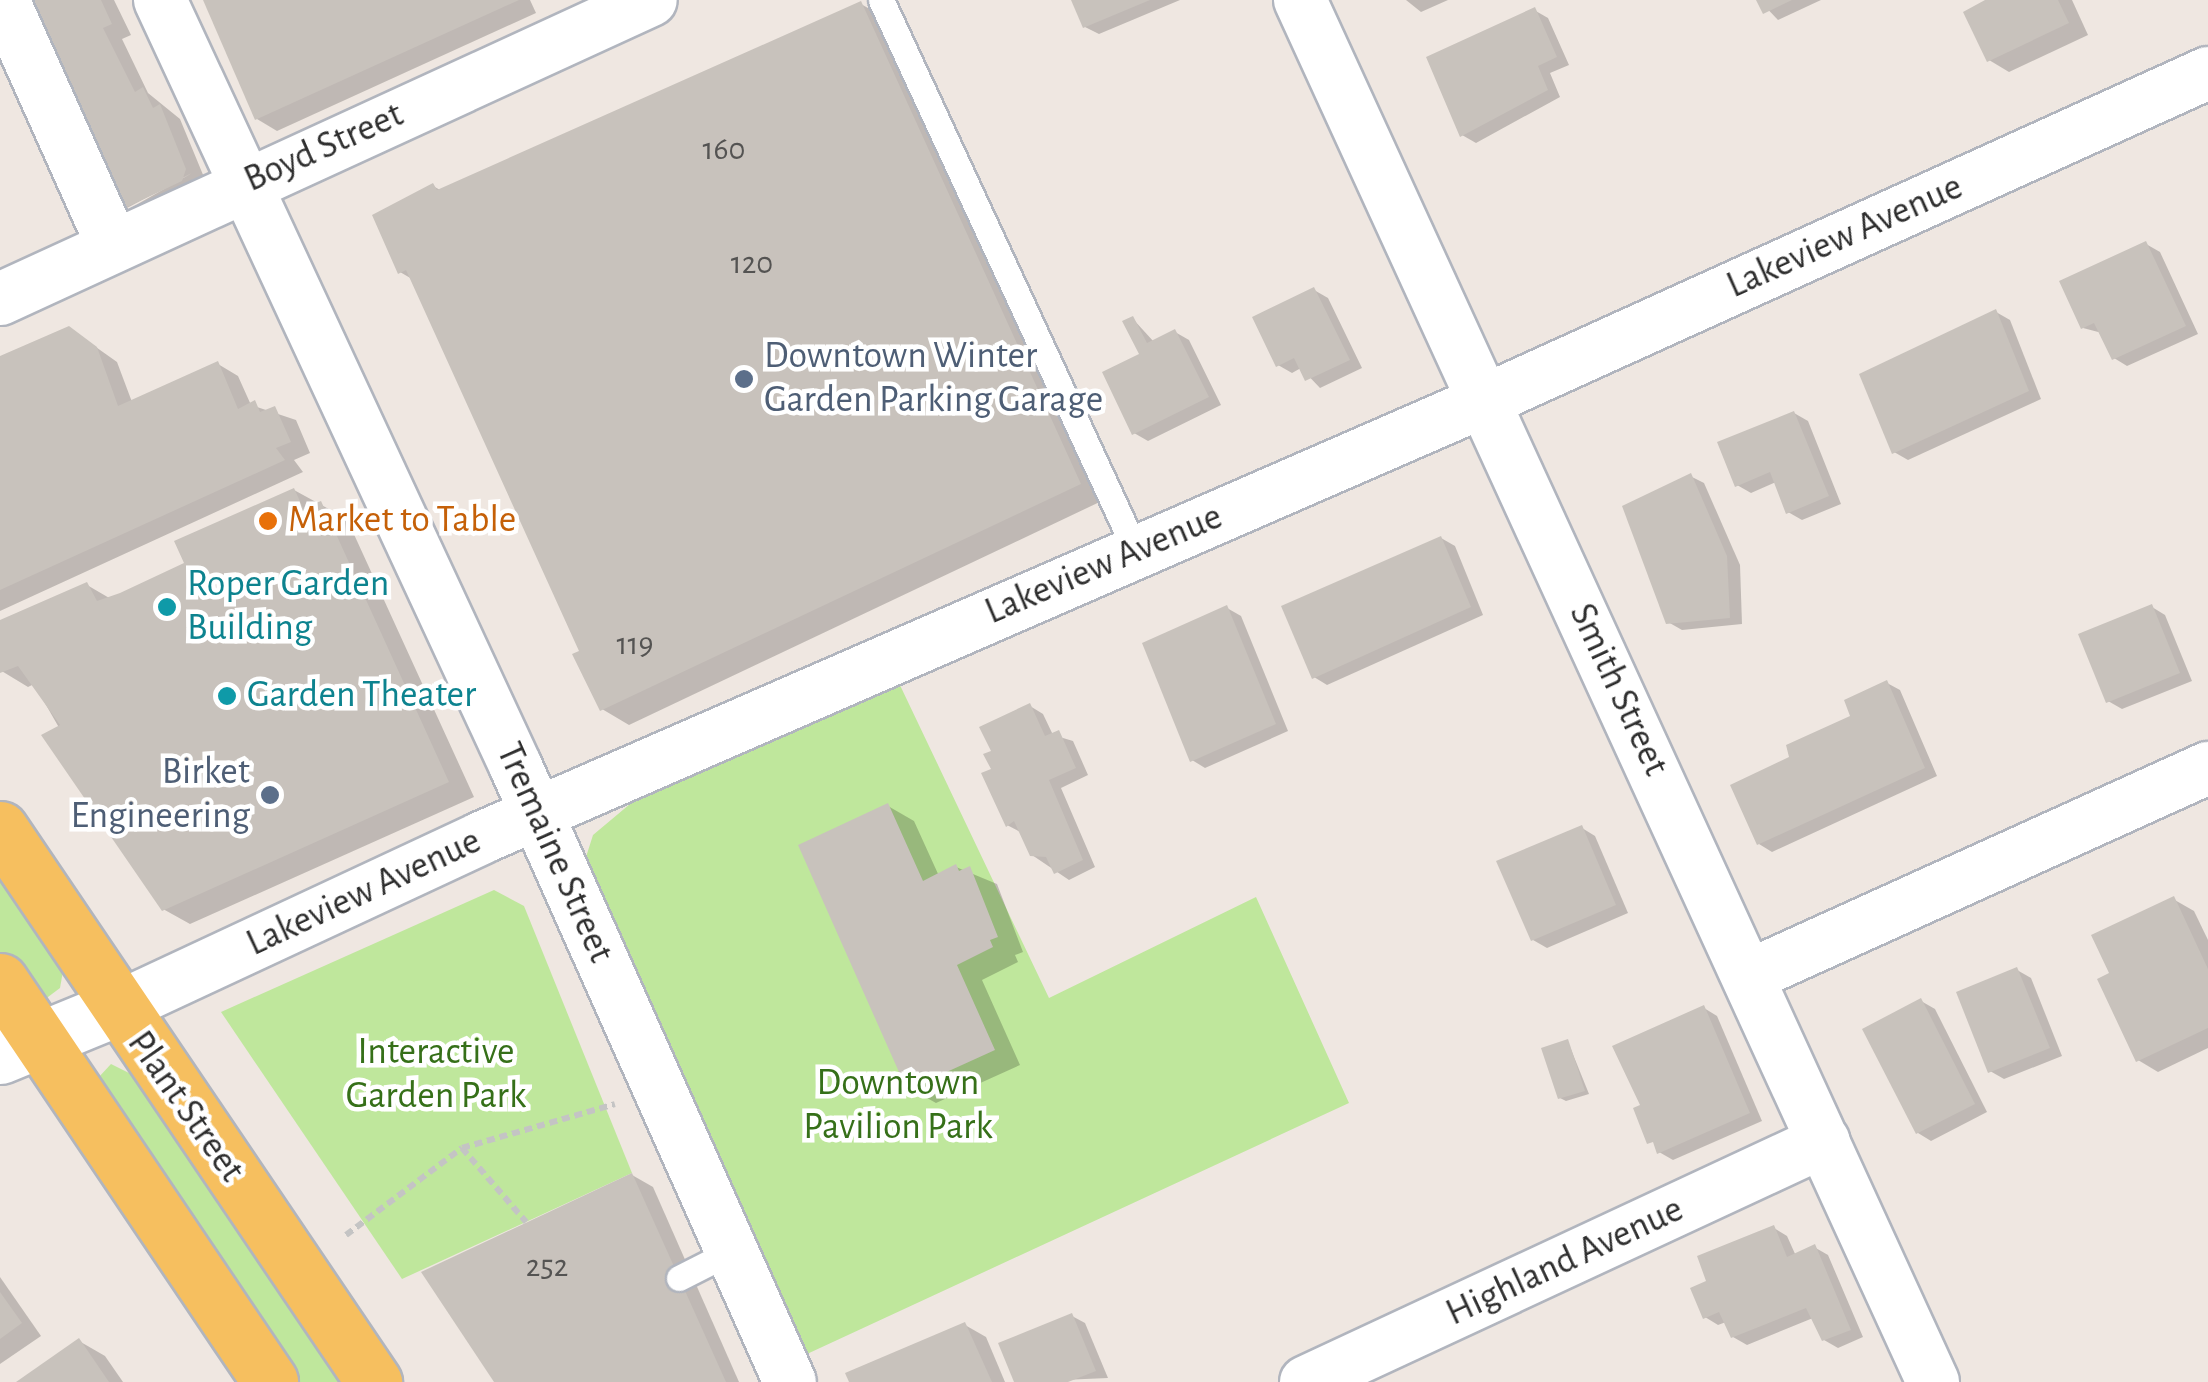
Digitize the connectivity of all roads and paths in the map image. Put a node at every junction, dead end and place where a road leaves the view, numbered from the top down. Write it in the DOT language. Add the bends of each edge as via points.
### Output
graph roads {
  1 [pos="3,0"];
  2 [pos="160,0"];
  3 [pos="651,0"];
  4 [pos="881,0"];
  5 [pos="1300,0"];
  6 [pos="2208,72"];
  7 [pos="249,182"];
  8 [pos="113,246"];
  9 [pos="0,299"];
  10 [pos="1482,402"];
  11 [pos="1136,551"];
  12 [pos="2208,768"];
  13 [pos="537,814"];
  14 [pos="0,828"];
  15 [pos="1752,974"];
  16 [pos="0,981"];
  17 [pos="117,1008"];
  18 [pos="20,1048"];
  19 [pos="622,1102"];
  20 [pos="1824,1141"];
  21 [pos="462,1148"];
  22 [pos="526,1222"];
  23 [pos="346,1235"];
  24 [pos="732,1252"];
  25 [pos="679,1278"];
  26 [pos="270,1382"];
  27 [pos="374,1382"];
  28 [pos="790,1382"];
  29 [pos="1306,1382"];
  30 [pos="1933,1382"];
  1 -- 8 [label="street"];
  2 -- 7 [label="street, Tremaine Street"];
  3 -- 7 [label="street, Boyd Street"];
  4 -- 11 [label="lane"];
  5 -- 10 [label="street, Smith Street"];
  6 -- 10 [label="street, Lakeview Avenue"];
  7 -- 8 [label="street, Boyd Street"];
  7 -- 13 [label="street, Tremaine Street"];
  8 -- 9 [label="street, Boyd Street"];
  10 -- 11 [label="street, Lakeview Avenue"];
  10 -- 15 [label="street, Smith Street"];
  11 -- 13 [label="street, Lakeview Avenue"];
  12 -- 15 [label="street"];
  13 -- 17 [label="street, Lakeview Avenue"];
  13 -- 24 [label="street, Tremaine Street"];
  14 -- 17 [label="main road, Plant Street"];
  15 -- 20 [label="street, Smith Street"];
  16 -- 18 [label="main road"];
  17 -- 18 [label="street, Lakeview Avenue"];
  17 -- 27 [label="main road, Plant Street"];
  18 -- 26 [label="main road"];
  19 -- 21 [label="path"];
  20 -- 29 [label="street, Highland Avenue"];
  20 -- 30 [label="street, Smith Street"];
  21 -- 22 [label="path"];
  21 -- 23 [label="path"];
  24 -- 25 [label="lane"];
  24 -- 28 [label="street, Tremaine Street"];
}
